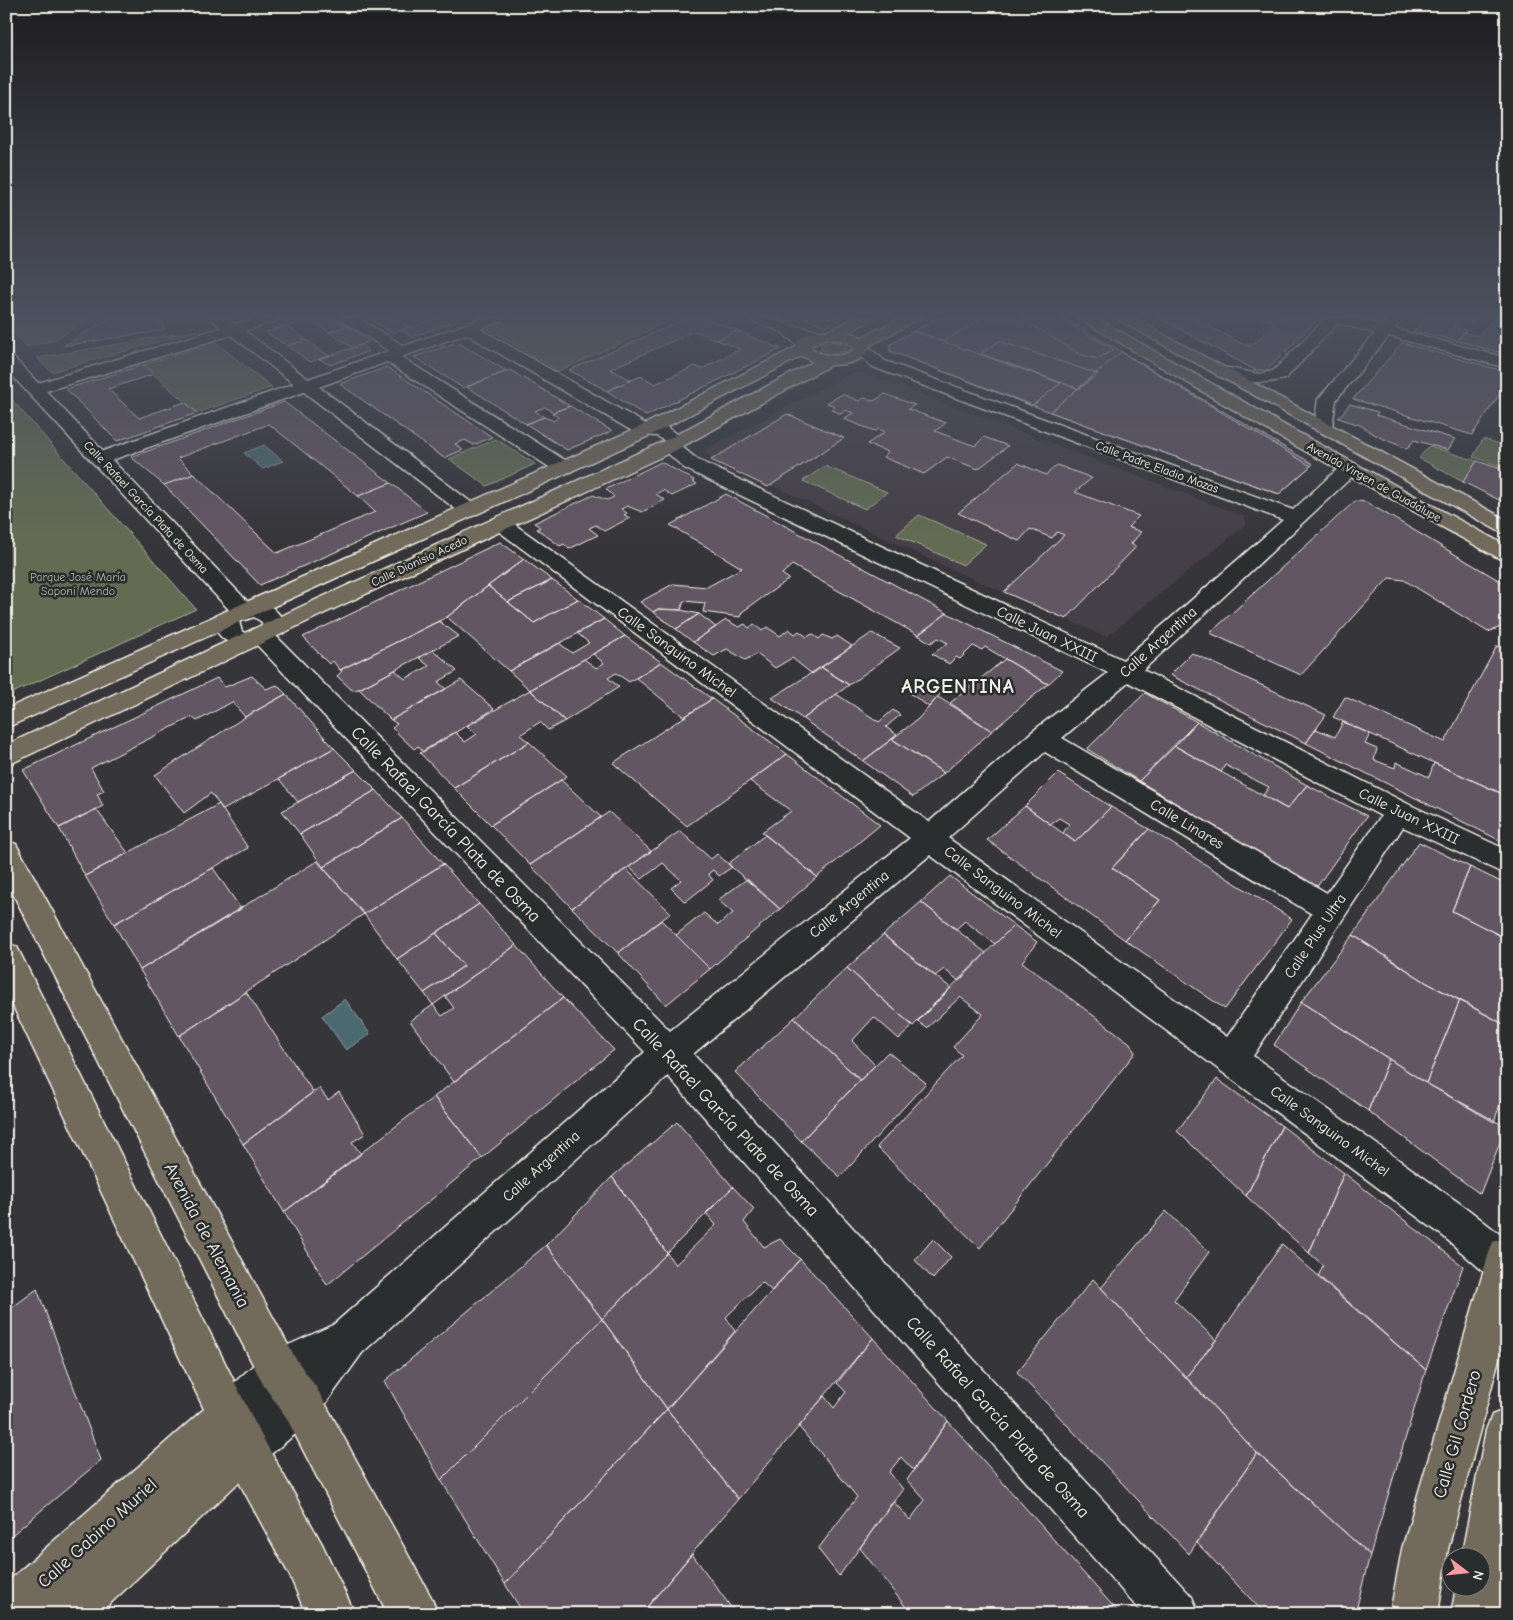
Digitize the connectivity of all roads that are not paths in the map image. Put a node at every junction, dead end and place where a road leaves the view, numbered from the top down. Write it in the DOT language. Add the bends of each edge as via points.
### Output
graph roads {
  1 [pos="38,394"];
  2 [pos="281,394"];
  3 [pos="316,394"];
  4 [pos="454,394"];
  5 [pos="583,394"];
  6 [pos="715,394"];
  7 [pos="771,394"];
  8 [pos="959,394"];
  9 [pos="1219,394"];
  10 [pos="1262,394"];
  11 [pos="1332,394"];
  12 [pos="1323,427"];
  13 [pos="645,431"];
  14 [pos="669,446"];
  15 [pos="101,458"];
  16 [pos="564,468"];
  17 [pos="1350,468"];
  18 [pos="469,510"];
  19 [pos="1295,518"];
  20 [pos="500,524"];
  21 [pos="1507,528"];
  22 [pos="1507,556"];
  23 [pos="251,624"];
  24 [pos="1125,672"];
  25 [pos="9,719"];
  26 [pos="1042,738"];
  27 [pos="11,752"];
  28 [pos="1398,812"];
  29 [pos="931,838"];
  30 [pos="6,852"];
  31 [pos="1507,863"];
  32 [pos="1332,911"];
  33 [pos="6,957"];
  34 [pos="669,1052"];
  35 [pos="1232,1060"];
  36 [pos="1506,1260"];
  37 [pos="290,1386"];
  38 [pos="1507,1430"];
  39 [pos="237,1431"];
  40 [pos="174,1487"];
  41 [pos="317,1584"];
  42 [pos="1483,1601"];
  43 [pos="7,1614"];
  44 [pos="64,1614"];
  45 [pos="414,1614"];
  46 [pos="1175,1614"];
  47 [pos="1414,1614"];
  1 -- 15 [label="street, Calle Rafael García Plata de Osma"];
  2 -- 15 [label="street"];
  3 -- 18 [label="street"];
  4 -- 16 [label="street"];
  5 -- 13 [label="street, Calle Juan XXIII"];
  6 -- 13 [label="main road, Calle Dionisio Acedo"];
  7 -- 14 [label="main road, Calle Dionisio Acedo"];
  8 -- 19 [label="street, Calle Padre Eladio Mozas"];
  9 -- 17 [label="main road, Avenida Virgen de Guadalupe"];
  10 -- 12 [label="main road, Avenida Virgen de Guadalupe"];
  11 -- 12 [label="street" via="1327,400"];
  12 -- 21 [label="main road, Avenida Virgen de Guadalupe"];
  13 -- 14 [label="street, Calle Juan XXIII" via="644,440 651,445"];
  13 -- 16 [label="main road, Calle Dionisio Acedo"];
  14 -- 20 [label="main road, Calle Dionisio Acedo"];
  14 -- 24 [label="street, Calle Juan XXIII" via="691,464"];
  15 -- 23 [label="street, Calle Rafael García Plata de Osma"];
  16 -- 18 [label="main road, Calle Dionisio Acedo"];
  17 -- 19 [label="street, Calle Argentina"];
  17 -- 22 [label="main road, Avenida Virgen de Guadalupe"];
  18 -- 23 [label="main road, Calle Dionisio Acedo"];
  19 -- 24 [label="street, Calle Argentina"];
  20 -- 23 [label="main road, Calle Dionisio Acedo"];
  20 -- 29 [label="street, Calle Sanguino Michel"];
  23 -- 25 [label="main road, Calle Dionisio Acedo"];
  23 -- 27 [label="main road, Calle Dionisio Acedo"];
  23 -- 34 [label="street, Calle Rafael García Plata de Osma"];
  24 -- 26 [label="street, Calle Argentina"];
  24 -- 28 [label="street, Calle Juan XXIII"];
  26 -- 29 [label="street, Calle Argentina"];
  26 -- 32 [label="street, Calle Linares"];
  28 -- 31 [label="street, Calle Juan XXIII"];
  28 -- 32 [label="street, Calle Plus Ultra"];
  29 -- 34 [label="street, Calle Argentina"];
  29 -- 35 [label="street, Calle Sanguino Michel" via="955,859"];
  30 -- 37 [label="main road, Avenida de Alemania"];
  32 -- 35 [label="street, Calle Plus Ultra"];
  33 -- 39 [label="main road"];
  34 -- 37 [label="street, Calle Argentina" via="348,1339"];
  34 -- 46 [label="street, Calle Rafael García Plata de Osma"];
  35 -- 36 [label="street, Calle Sanguino Michel"];
  36 -- 47 [label="main road, Calle Gil Cordero" via="1425,1549"];
  37 -- 39 [label="street, Calle Argentina"];
  37 -- 45 [label="main road, Avenida de Alemania"];
  38 -- 42 [label="main road"];
  39 -- 40 [label="main road"];
  39 -- 41 [label="main road"];
  40 -- 43 [label="main road, Calle Gabino Muriel"];
  40 -- 44 [label="main road"];
}
